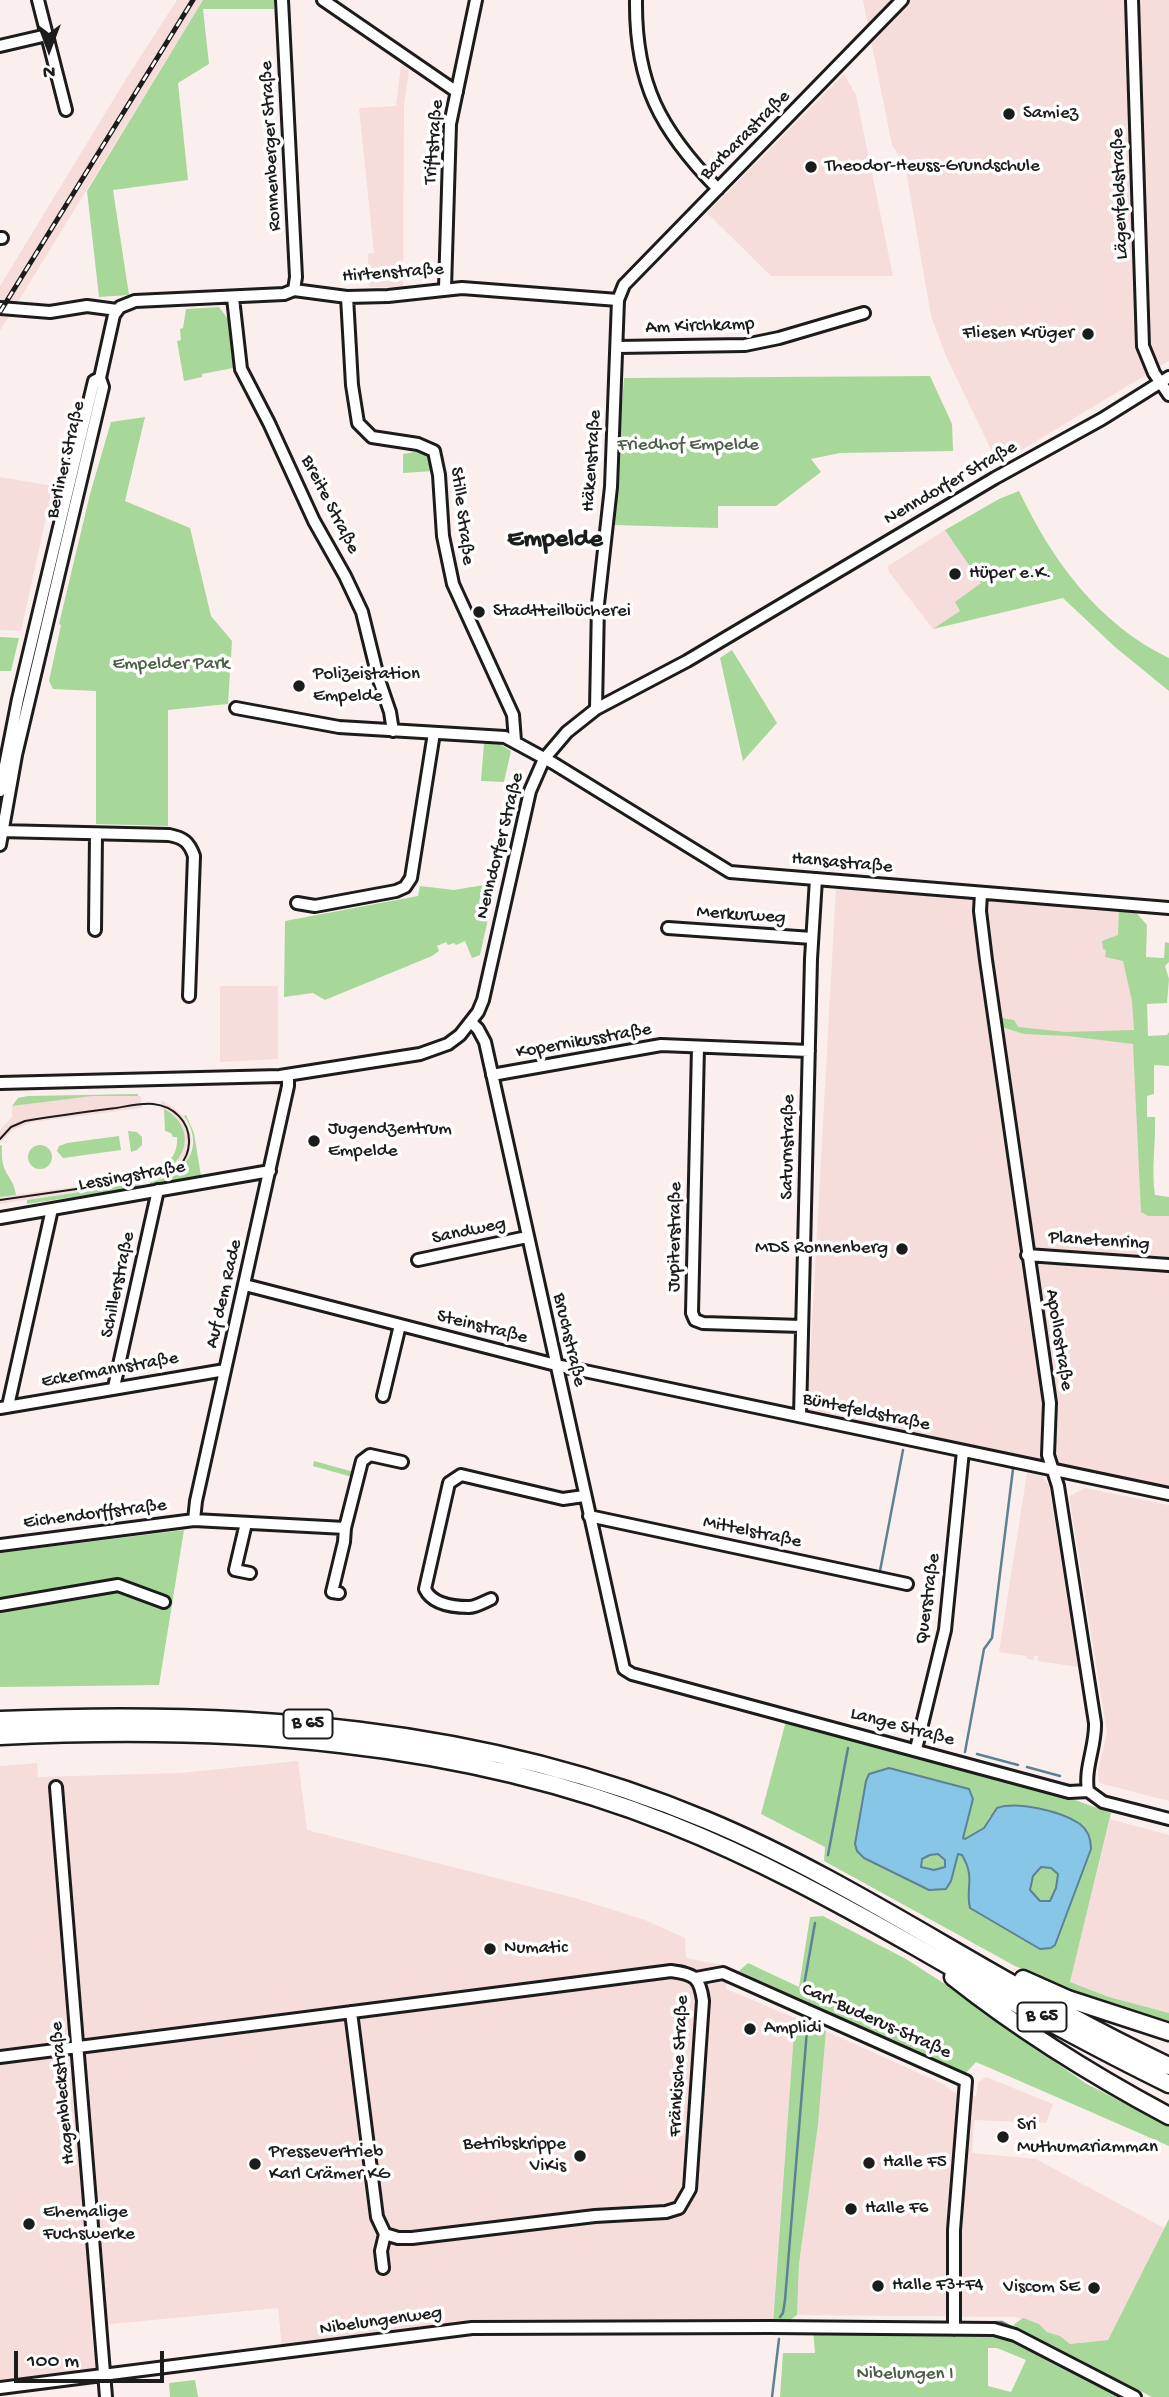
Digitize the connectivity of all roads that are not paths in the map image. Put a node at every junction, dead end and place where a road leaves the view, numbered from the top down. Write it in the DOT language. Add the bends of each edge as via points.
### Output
graph roads {
  1 [pos="38,0"];
  2 [pos="282,0"];
  3 [pos="323,0"];
  4 [pos="476,0"];
  5 [pos="636,0"];
  6 [pos="902,0"];
  7 [pos="1132,0"];
  8 [pos="47,35"];
  9 [pos="0,46"];
  10 [pos="457,92"];
  11 [pos="66,110"];
  12 [pos="718,189"];
  13 [pos="445,288"];
  14 [pos="293,290"];
  15 [pos="347,297"];
  16 [pos="233,298"];
  17 [pos="618,299"];
  18 [pos="0,308"];
  19 [pos="117,310"];
  20 [pos="864,313"];
  21 [pos="617,347"];
  22 [pos="100,378"];
  23 [pos="1165,380"];
  24 [pos="1169,395"];
  25 [pos="236,708"];
  26 [pos="596,709"];
  27 [pos="393,731"];
  28 [pos="434,733"];
  29 [pos="515,741"];
  30 [pos="544,759"];
  31 [pos="0,791"];
  32 [pos="1,831"];
  33 [pos="96,834"];
  34 [pos="0,845"];
  35 [pos="816,879"];
  36 [pos="981,893"];
  37 [pos="297,903"];
  38 [pos="1169,908"];
  39 [pos="668,928"];
  40 [pos="94,930"];
  41 [pos="812,938"];
  42 [pos="189,996"];
  43 [pos="471,1022"];
  44 [pos="698,1047"];
  45 [pos="809,1051"];
  46 [pos="288,1075"];
  47 [pos="492,1075"];
  48 [pos="0,1083"];
  49 [pos="270,1171"];
  50 [pos="158,1190"];
  51 [pos="52,1209"];
  52 [pos="0,1218"];
  53 [pos="527,1237"];
  54 [pos="1027,1255"];
  55 [pos="418,1260"];
  56 [pos="1169,1265"];
  57 [pos="246,1285"];
  58 [pos="400,1325"];
  59 [pos="802,1326"];
  60 [pos="556,1365"];
  61 [pos="225,1370"];
  62 [pos="114,1387"];
  63 [pos="383,1396"];
  64 [pos="4,1407"];
  65 [pos="800,1416"];
  66 [pos="963,1451"];
  67 [pos="402,1462"];
  68 [pos="1053,1471"];
  69 [pos="1169,1494"];
  70 [pos="584,1496"];
  71 [pos="589,1516"];
  72 [pos="194,1520"];
  73 [pos="246,1524"];
  74 [pos="345,1528"];
  75 [pos="0,1545"];
  76 [pos="250,1573"];
  77 [pos="907,1584"];
  78 [pos="339,1593"];
  79 [pos="491,1599"];
  80 [pos="164,1602"];
  81 [pos="0,1605"];
  82 [pos="624,1669"];
  83 [pos="0,1720"];
  84 [pos="0,1736"];
  85 [pos="916,1749"];
  86 [pos="56,1787"];
  87 [pos="1088,1791"];
  88 [pos="1169,1819"];
  89 [pos="916,1947"];
  90 [pos="959,1952"];
  91 [pos="696,1978"];
  92 [pos="351,2012"];
  93 [pos="1169,2032"];
  94 [pos="78,2047"];
  95 [pos="0,2057"];
  96 [pos="1169,2066"];
  97 [pos="1169,2084"];
  98 [pos="1169,2116"];
  99 [pos="385,2234"];
  100 [pos="383,2268"];
  101 [pos="954,2329"];
  102 [pos="104,2375"];
  103 [pos="0,2388"];
  104 [pos="106,2397"];
  105 [pos="1135,2397"];
  1 -- 8 [label="street"];
  2 -- 14 [label="street, Ronnenberger Straße"];
  3 -- 10 [label="street"];
  4 -- 10 [label="street, Triftstraße"];
  5 -- 12 [label="street" via="636,37 651,97 678,143"];
  6 -- 12 [label="street, Barbarastraße"];
  7 -- 23 [label="street, Lägenfeldstraße" via="1143,346 1154,373"];
  8 -- 9 [label="street"];
  8 -- 11 [label="street"];
  10 -- 13 [label="street, Triftstraße" via="450,124"];
  12 -- 17 [label="street, Barbarastraße" via="624,285"];
  13 -- 15 [label="street, Hirtenstraße"];
  13 -- 17 [label="street, Hirtenstraße"];
  14 -- 15 [label="street, Hirtenstraße"];
  14 -- 16 [label="street, Hirtenstraße" via="284,295"];
  15 -- 29 [label="street, Stille Straße" via="358,424 372,437 434,451 453,584 513,715"];
  16 -- 19 [label="street, Hirtenstraße" via="135,301"];
  16 -- 27 [label="street, Breite Straße" via="245,380 362,612"];
  17 -- 21 [label="street, Häkenstraße"];
  18 -- 19 [label="street"];
  19 -- 22 [label="street"];
  20 -- 21 [label="street, Am Kirchkamp" via="762,343"];
  21 -- 26 [label="street, Häkenstraße" via="611,487 598,604"];
  22 -- 31 [label="street, Berliner Straße" via="94,381 79,442"];
  22 -- 32 [label="street, Berliner Straße" via="103,387"];
  23 -- 24 [label="street, Lägenfeldstraße"];
  23 -- 26 [label="street, Nenndorfer Straße" via="687,661"];
  25 -- 27 [label="street" via="339,727"];
  26 -- 30 [label="street, Nenndorfer Straße" via="566,732"];
  27 -- 28 [label="street"];
  28 -- 29 [label="street"];
  28 -- 37 [label="street" via="411,878 405,887 315,906"];
  29 -- 30 [label="street, Hansastraße"];
  30 -- 35 [label="street, Hansastraße" via="730,872"];
  30 -- 43 [label="street, Nenndorfer Straße" via="530,790 483,1000"];
  32 -- 33 [label="street"];
  32 -- 34 [label="street, Berliner Straße"];
  33 -- 40 [label="street"];
  33 -- 42 [label="street" via="169,835 182,837 190,845 194,898"];
  35 -- 36 [label="street, Hansastraße"];
  35 -- 41 [label="street, Saturnstraße"];
  36 -- 38 [label="street, Hansastraße"];
  36 -- 54 [label="street, Apollostraße" via="984,947"];
  39 -- 41 [label="street, Merkurweg"];
  41 -- 45 [label="street, Saturnstraße"];
  43 -- 46 [label="street, Nenndorfer Straße" via="460,1035 435,1049"];
  43 -- 47 [label="street, Bruchstraße" via="485,1042"];
  44 -- 45 [label="street, Kopernikusstraße"];
  44 -- 47 [label="street, Kopernikusstraße" via="662,1045"];
  44 -- 59 [label="street, Jupiterstraße" via="692,1313 703,1323"];
  45 -- 59 [label="street, Saturnstraße"];
  46 -- 48 [label="street, Nenndorfer Straße"];
  46 -- 49 [label="street, Auf dem Rade"];
  47 -- 53 [label="street, Bruchstraße"];
  49 -- 50 [label="street, Lessingstraße"];
  49 -- 57 [label="street, Auf dem Rade"];
  50 -- 51 [label="street, Lessingstraße"];
  50 -- 62 [label="street, Schillerstraße"];
  51 -- 52 [label="street, Lessingstraße"];
  51 -- 64 [label="street"];
  53 -- 55 [label="street, Sandweg"];
  53 -- 60 [label="street, Bruchstraße"];
  54 -- 56 [label="street, Planetenring"];
  54 -- 68 [label="street, Apollostraße" via="1050,1403 1048,1455"];
  57 -- 58 [label="street, Steinstraße"];
  57 -- 61 [label="street, Auf dem Rade"];
  58 -- 60 [label="street, Steinstraße"];
  58 -- 63 [label="street"];
  59 -- 65 [label="street, Saturnstraße"];
  60 -- 65 [label="street, Büntefeldstraße"];
  60 -- 70 [label="street, Bruchstraße"];
  61 -- 62 [label="street, Eckermannstraße"];
  61 -- 72 [label="street, Auf dem Rade"];
  62 -- 64 [label="street, Eckermannstraße"];
  65 -- 66 [label="street, Büntefeldstraße"];
  66 -- 68 [label="street, Büntefeldstraße"];
  66 -- 85 [label="street, Querstraße" via="945,1630"];
  67 -- 74 [label="street" via="370,1455 362,1461"];
  68 -- 69 [label="street, Büntefeldstraße"];
  68 -- 87 [label="street, Apollostraße" via="1095,1723"];
  70 -- 71 [label="street, Bruchstraße"];
  70 -- 79 [label="street" via="563,1499 461,1475 449,1483 425,1589 436,1602 471,1607"];
  71 -- 77 [label="street, Mittelstraße"];
  71 -- 82 [label="street, Bruchstraße"];
  72 -- 73 [label="street, Eichendorffstraße"];
  72 -- 75 [label="street, Eichendorffstraße"];
  73 -- 74 [label="street, Eichendorffstraße"];
  73 -- 76 [label="street" via="235,1570"];
  74 -- 78 [label="street" via="332,1592"];
  80 -- 81 [label="street" via="118,1584"];
  82 -- 85 [label="street, Lange Straße"];
  83 -- 90 [label="highway, B 65" via="161,1717 280,1722 408,1736 521,1759 610,1784 706,1820 807,1868"];
  84 -- 89 [label="highway, B 65" via="254,1736 404,1751 516,1774 608,1800 709,1840 856,1912"];
  85 -- 87 [label="street, Lange Straße" via="1069,1792"];
  86 -- 94 [label="street, Hagenbleckstraße"];
  87 -- 88 [label="street, Lange Straße" via="1103,1801"];
  89 -- 97 [label="highway, B 65"];
  89 -- 98 [label="highway" via="992,2007 1110,2085"];
  90 -- 93 [label="highway" via="1068,1999"];
  90 -- 96 [label="highway, B 65" via="1060,2011"];
  91 -- 92 [label="street, Fränkische Straße" via="671,1971"];
  91 -- 99 [label="street, Fränkische Straße" via="703,2001 690,2189 679,2208 412,2238"];
  91 -- 101 [label="street, Carl-Buderus-Straße" via="723,1973 966,2081 954,2230"];
  92 -- 94 [label="street, Fränkische Straße"];
  92 -- 99 [label="street" via="377,2217"];
  94 -- 95 [label="street, Fränkische Straße"];
  94 -- 102 [label="street, Hagenbleckstraße"];
  99 -- 100 [label="street"];
  101 -- 102 [label="street, Nibelungenweg" via="472,2328"];
  101 -- 105 [label="street" via="1007,2332"];
  102 -- 103 [label="street, Nibelungenweg"];
  102 -- 104 [label="street, Hagenbleckstraße"];
}
